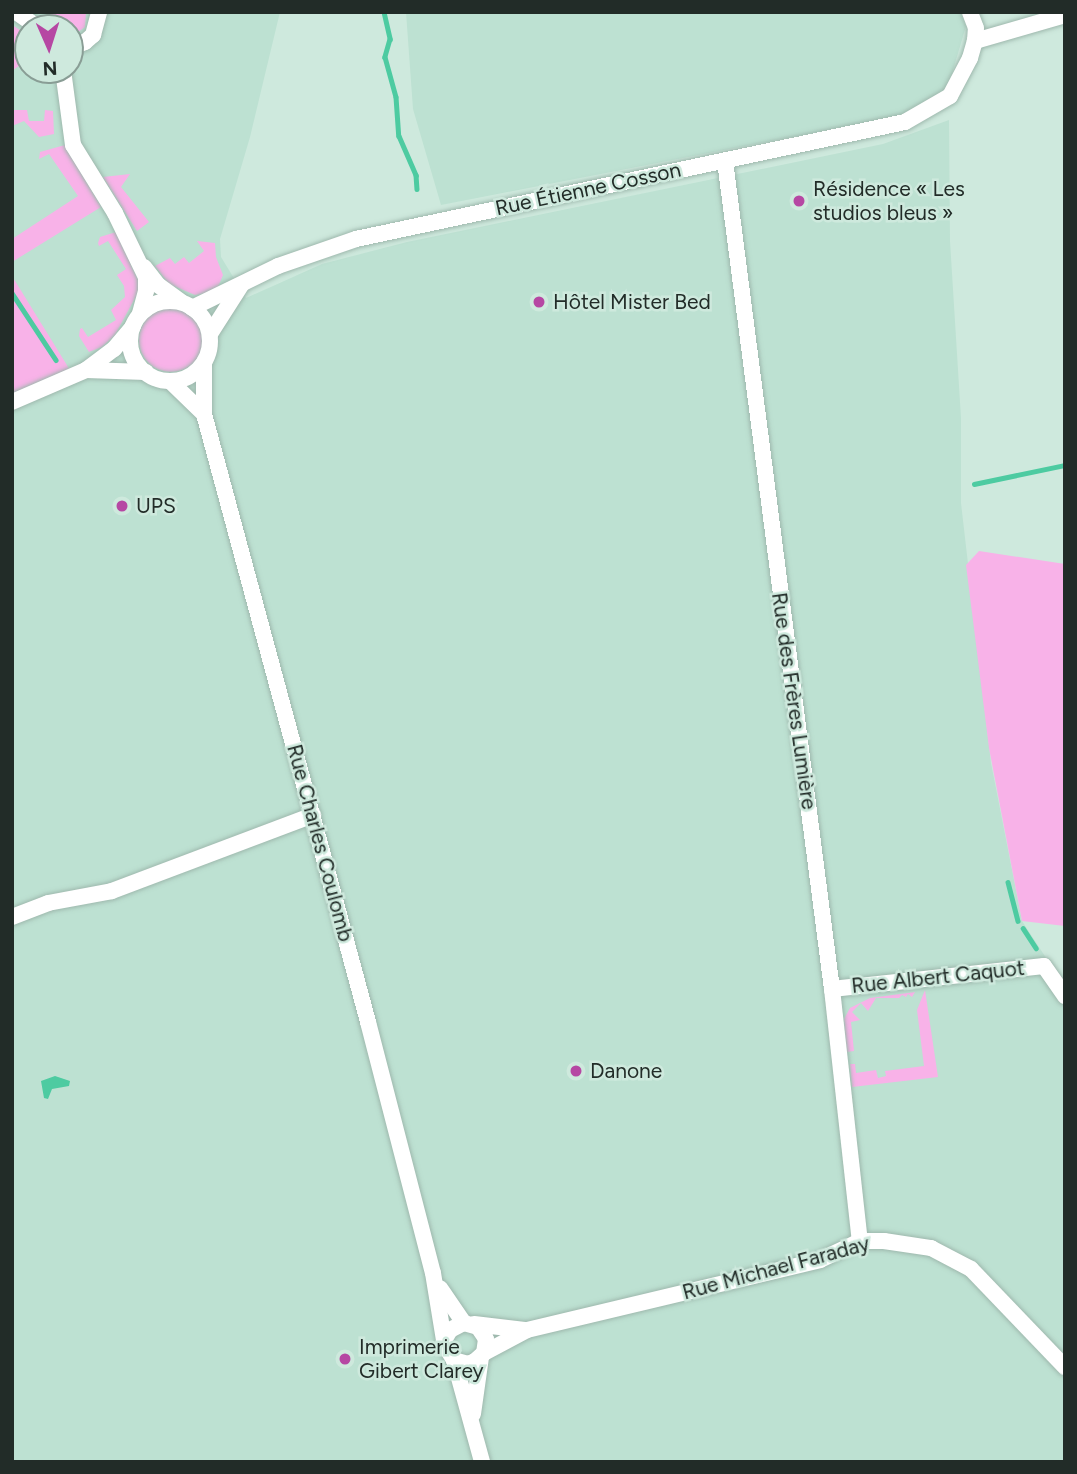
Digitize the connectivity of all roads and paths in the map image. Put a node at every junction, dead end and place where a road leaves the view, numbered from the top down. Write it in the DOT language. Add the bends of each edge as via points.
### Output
graph roads {
  1 [pos="970,12"];
  2 [pos="98,13"];
  3 [pos="1065,15"];
  4 [pos="84,41"];
  5 [pos="975,41"];
  6 [pos="68,84"];
  7 [pos="726,161"];
  8 [pos="139,259"];
  9 [pos="242,284"];
  10 [pos="187,305"];
  11 [pos="137,320"];
  12 [pos="210,334"];
  13 [pos="204,363"];
  14 [pos="86,370"];
  15 [pos="146,372"];
  16 [pos="170,381"];
  17 [pos="12,402"];
  18 [pos="204,414"];
  19 [pos="313,815"];
  20 [pos="12,917"];
  21 [pos="832,989"];
  22 [pos="1065,996"];
  23 [pos="860,1241"];
  24 [pos="433,1273"];
  25 [pos="468,1323"];
  26 [pos="527,1330"];
  27 [pos="446,1337"];
  28 [pos="482,1355"];
  29 [pos="454,1360"];
  30 [pos="1065,1367"];
  31 [pos="472,1427"];
  32 [pos="482,1462"];
  1 -- 5 [label="street"];
  2 -- 4 [label="street" via="93,35"];
  3 -- 5 [label="street"];
  5 -- 7 [label="street, Rue Étienne Cosson" via="950,96 905,122"];
  6 -- 8 [label="street" via="73,145"];
  7 -- 9 [label="street, Rue Étienne Cosson" via="380,233 318,250"];
  7 -- 21 [label="street, Rue des Frères Lumière"];
  8 -- 10 [label="street" via="158,285"];
  8 -- 11 [label="street" via="147,284"];
  9 -- 10 [label="street, Rue Étienne Cosson"];
  9 -- 12 [label="street"];
  10 -- 11 [label="street" via="160,302"];
  10 -- 12 [label="street" via="207,324"];
  11 -- 14 [label="street" via="114,349"];
  11 -- 15 [label="street" via="132,351"];
  12 -- 13 [label="street"];
  13 -- 16 [label="street" via="195,373"];
  13 -- 18 [label="street, Rue Charles Coulomb"];
  14 -- 15 [label="street"];
  14 -- 17 [label="street"];
  15 -- 16 [label="street"];
  16 -- 18 [label="street"];
  18 -- 19 [label="street, Rue Charles Coulomb"];
  19 -- 20 [label="street" via="113,891 48,903"];
  19 -- 24 [label="street, Rue Charles Coulomb"];
  21 -- 22 [label="street, Rue Albert Caquot" via="1044,966"];
  21 -- 23 [label="street, Rue des Frères Lumière"];
  23 -- 26 [label="street, Rue Michael Faraday" via="820,1261"];
  23 -- 30 [label="street, Rue Michael Faraday" via="925,1247 958,1260 978,1275"];
  24 -- 25 [label="street, Rue Charles Coulomb" via="448,1303"];
  24 -- 27 [label="street, Rue Charles Coulomb"];
  25 -- 26 [label="street, Rue Michael Faraday"];
  25 -- 27 [label="street" via="450,1330"];
  25 -- 28 [label="street, Rue Charles Coulomb" via="483,1332"];
  26 -- 28 [label="street, Rue Michael Faraday"];
  27 -- 29 [label="street, Rue Charles Coulomb" via="445,1346"];
  28 -- 29 [label="street" via="468,1364"];
  28 -- 31 [label="street, Rue Charles Coulomb"];
  29 -- 31 [label="street, Rue Charles Coulomb"];
  31 -- 32 [label="street, Rue Charles Coulomb"];
}
